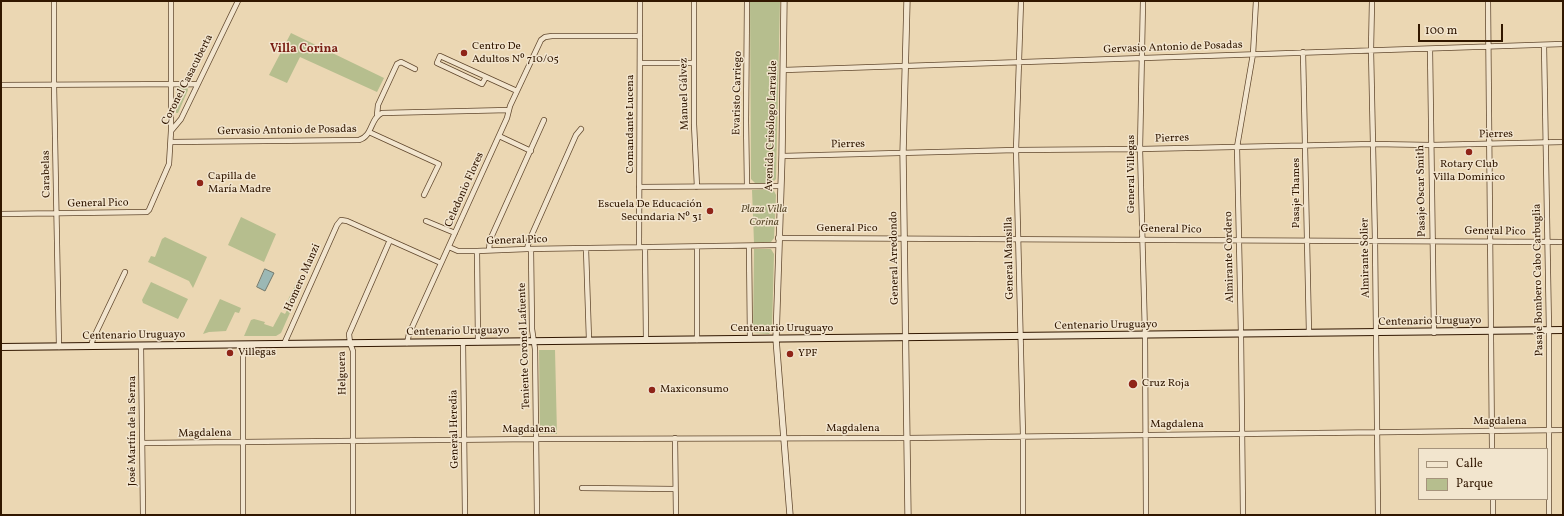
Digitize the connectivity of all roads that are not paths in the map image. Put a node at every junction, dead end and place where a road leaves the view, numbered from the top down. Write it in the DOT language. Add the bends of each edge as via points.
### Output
graph roads {
  1 [pos="54,1"];
  2 [pos="171,1"];
  3 [pos="238,1"];
  4 [pos="640,1"];
  5 [pos="694,1"];
  6 [pos="747,1"];
  7 [pos="784,1"];
  8 [pos="907,1"];
  9 [pos="1021,1"];
  10 [pos="1144,1"];
  11 [pos="1256,1"];
  12 [pos="1372,1"];
  13 [pos="1488,1"];
  14 [pos="640,36"];
  15 [pos="1563,44"];
  16 [pos="1544,45"];
  17 [pos="1487,46"];
  18 [pos="1430,49"];
  19 [pos="1371,50"];
  20 [pos="1304,52"];
  21 [pos="1253,54"];
  22 [pos="1142,58"];
  23 [pos="640,63"];
  24 [pos="1019,63"];
  25 [pos="694,64"];
  26 [pos="905,67"];
  27 [pos="415,69"];
  28 [pos="784,70"];
  29 [pos="486,77"];
  30 [pos="171,83"];
  31 [pos="197,84"];
  32 [pos="1,85"];
  33 [pos="54,85"];
  34 [pos="517,91"];
  35 [pos="509,110"];
  36 [pos="377,116"];
  37 [pos="544,120"];
  38 [pos="581,129"];
  39 [pos="172,131"];
  40 [pos="369,132"];
  41 [pos="499,136"];
  42 [pos="172,142"];
  43 [pos="1546,142"];
  44 [pos="1563,142"];
  45 [pos="1373,144"];
  46 [pos="1488,144"];
  47 [pos="1306,145"];
  48 [pos="1431,145"];
  49 [pos="1237,146"];
  50 [pos="1140,149"];
  51 [pos="1016,150"];
  52 [pos="531,151"];
  53 [pos="903,153"];
  54 [pos="782,156"];
  55 [pos="747,186"];
  56 [pos="780,186"];
  57 [pos="639,187"];
  58 [pos="697,187"];
  59 [pos="424,195"];
  60 [pos="147,212"];
  61 [pos="1,214"];
  62 [pos="57,214"];
  63 [pos="426,221"];
  64 [pos="455,233"];
  65 [pos="778,238"];
  66 [pos="904,238"];
  67 [pos="1018,238"];
  68 [pos="1142,239"];
  69 [pos="390,240"];
  70 [pos="1239,240"];
  71 [pos="1307,240"];
  72 [pos="1375,240"];
  73 [pos="1432,240"];
  74 [pos="1489,241"];
  75 [pos="1547,242"];
  76 [pos="1563,242"];
  77 [pos="778,245"];
  78 [pos="449,246"];
  79 [pos="750,246"];
  80 [pos="639,247"];
  81 [pos="645,247"];
  82 [pos="697,247"];
  83 [pos="529,249"];
  84 [pos="586,249"];
  85 [pos="489,250"];
  86 [pos="477,251"];
  87 [pos="441,263"];
  88 [pos="125,272"];
  89 [pos="1549,330"];
  90 [pos="1563,330"];
  91 [pos="1434,332"];
  92 [pos="1490,332"];
  93 [pos="1309,333"];
  94 [pos="1376,333"];
  95 [pos="1241,334"];
  96 [pos="1145,335"];
  97 [pos="1021,337"];
  98 [pos="907,338"];
  99 [pos="750,339"];
  100 [pos="776,339"];
  101 [pos="589,340"];
  102 [pos="646,340"];
  103 [pos="697,340"];
  104 [pos="463,342"];
  105 [pos="478,342"];
  106 [pos="534,342"];
  107 [pos="350,343"];
  108 [pos="407,343"];
  109 [pos="284,344"];
  110 [pos="243,345"];
  111 [pos="91,346"];
  112 [pos="142,346"];
  113 [pos="59,347"];
  114 [pos="1,348"];
  115 [pos="1563,430"];
  116 [pos="1491,431"];
  117 [pos="1550,431"];
  118 [pos="1377,432"];
  119 [pos="1146,434"];
  120 [pos="1243,434"];
  121 [pos="1023,436"];
  122 [pos="675,438"];
  123 [pos="784,438"];
  124 [pos="907,438"];
  125 [pos="537,439"];
  126 [pos="464,440"];
  127 [pos="352,441"];
  128 [pos="242,442"];
  129 [pos="142,443"];
  130 [pos="1492,448"];
  131 [pos="582,488"];
  132 [pos="675,488"];
  133 [pos="1493,500"];
  134 [pos="143,515"];
  135 [pos="243,515"];
  136 [pos="353,515"];
  137 [pos="465,515"];
  138 [pos="537,515"];
  139 [pos="676,515"];
  140 [pos="790,515"];
  141 [pos="908,515"];
  142 [pos="1023,515"];
  143 [pos="1146,515"];
  144 [pos="1244,515"];
  145 [pos="1378,515"];
  146 [pos="1493,515"];
  147 [pos="1549,515"];
  1 -- 33 [label="street, Carabelas"];
  2 -- 30 [label="street"];
  3 -- 31 [label="street, Coronel Casacuberta"];
  4 -- 14 [label="street, Comandante Lucena"];
  5 -- 25 [label="street, Manuel Gálvez"];
  6 -- 55 [label="street, Evaristo Carriego"];
  7 -- 28 [label="street, Avenida Crisólogo Larralde"];
  8 -- 26 [label="street, General Arredondo"];
  9 -- 24 [label="street, General Mansilla"];
  10 -- 22 [label="street, General Villegas"];
  11 -- 21 [label="street, Almirante Cordero"];
  12 -- 19 [label="street, Almirante Solier"];
  13 -- 17 [label="street"];
  14 -- 23 [label="street, Comandante Lucena"];
  14 -- 34 [label="street, Celedonio Flores" via="545,37 539,44"];
  15 -- 16 [label="street, Gervasio Antonio de Posadas"];
  16 -- 17 [label="street, Gervasio Antonio de Posadas"];
  16 -- 43 [label="street, Pasaje Bombero Cabo Carbuglia"];
  17 -- 18 [label="street, Gervasio Antonio de Posadas"];
  17 -- 46 [label="street"];
  18 -- 19 [label="street, Gervasio Antonio de Posadas"];
  18 -- 48 [label="street, Pasaje Oscar Smith"];
  19 -- 20 [label="street, Gervasio Antonio de Posadas"];
  19 -- 45 [label="street, Almirante Solier"];
  20 -- 21 [label="street, Gervasio Antonio de Posadas"];
  20 -- 47 [label="street, Pasaje Thames"];
  21 -- 22 [label="street, Gervasio Antonio de Posadas"];
  21 -- 49 [label="street, Almirante Cordero"];
  22 -- 24 [label="street, Gervasio Antonio de Posadas"];
  22 -- 50 [label="street, General Villegas"];
  23 -- 25 [label="street"];
  23 -- 57 [label="street, Comandante Lucena"];
  24 -- 26 [label="street, Gervasio Antonio de Posadas"];
  24 -- 51 [label="street, General Mansilla"];
  25 -- 58 [label="street, Manuel Gálvez"];
  26 -- 28 [label="street, Gervasio Antonio de Posadas"];
  26 -- 53 [label="street, General Arredondo"];
  27 -- 36 [label="street, Gervasio Antonio de Posadas" via="401,62 397,64 378,105"];
  28 -- 54 [label="street, Avenida Crisólogo Larralde"];
  29 -- 29 [label="street" via="440,56 437,63 482,84"];
  29 -- 34 [label="street"];
  30 -- 31 [label="street"];
  30 -- 33 [label="street"];
  30 -- 39 [label="street"];
  31 -- 39 [label="street, Coronel Casacuberta"];
  32 -- 33 [label="street"];
  33 -- 62 [label="street, Carabelas"];
  34 -- 35 [label="street, Celedonio Flores"];
  35 -- 36 [label="street" via="386,112"];
  35 -- 41 [label="street, Celedonio Flores"];
  36 -- 40 [label="street, Gervasio Antonio de Posadas"];
  37 -- 52 [label="street"];
  38 -- 83 [label="street, Teniente Coronel Lafuente" via="529,241"];
  39 -- 42 [label="street, Coronel Casacuberta"];
  40 -- 42 [label="street, Gervasio Antonio de Posadas" via="367,137 359,140"];
  40 -- 59 [label="street" via="439,164"];
  41 -- 52 [label="street"];
  41 -- 64 [label="street, Celedonio Flores"];
  42 -- 60 [label="street, Coronel Casacuberta" via="167,173 152,208"];
  43 -- 44 [label="street, Pierres"];
  43 -- 46 [label="street, Pierres"];
  43 -- 75 [label="street, Pasaje Bombero Cabo Carbuglia"];
  45 -- 47 [label="street, Pierres"];
  45 -- 48 [label="street, Pierres"];
  45 -- 72 [label="street, Almirante Solier"];
  46 -- 48 [label="street, Pierres"];
  46 -- 74 [label="street"];
  47 -- 49 [label="street, Pierres"];
  47 -- 71 [label="street, Pasaje Thames"];
  48 -- 73 [label="street, Pasaje Oscar Smith"];
  49 -- 50 [label="street, Pierres"];
  49 -- 70 [label="street, Almirante Cordero"];
  50 -- 51 [label="street, Pierres"];
  50 -- 68 [label="street, General Villegas"];
  51 -- 53 [label="street, Pierres"];
  51 -- 67 [label="street, General Mansilla"];
  52 -- 85 [label="street" via="490,240"];
  53 -- 54 [label="street, Pierres"];
  53 -- 66 [label="street, General Arredondo"];
  54 -- 56 [label="street, Avenida Crisólogo Larralde"];
  55 -- 56 [label="street"];
  55 -- 58 [label="street"];
  56 -- 65 [label="street, Avenida Crisólogo Larralde"];
  57 -- 58 [label="street"];
  57 -- 80 [label="street, Comandante Lucena"];
  60 -- 62 [label="street, General Pico"];
  61 -- 62 [label="street, General Pico"];
  62 -- 113 [label="street, Carabelas"];
  63 -- 64 [label="street"];
  64 -- 78 [label="street, Celedonio Flores"];
  65 -- 66 [label="street, General Pico"];
  65 -- 77 [label="street, Avenida Crisólogo Larralde"];
  66 -- 67 [label="street, General Pico"];
  66 -- 98 [label="street, General Arredondo"];
  67 -- 68 [label="street, General Pico"];
  67 -- 97 [label="street, General Mansilla"];
  68 -- 70 [label="street, General Pico"];
  68 -- 96 [label="street, General Villegas"];
  69 -- 87 [label="street"];
  69 -- 107 [label="street, Helguera" via="349,334"];
  69 -- 109 [label="street, Homero Manzi" via="341,220"];
  70 -- 71 [label="street, General Pico"];
  70 -- 95 [label="street, Almirante Cordero"];
  71 -- 72 [label="street, General Pico"];
  71 -- 93 [label="street, Pasaje Thames"];
  72 -- 73 [label="street, General Pico"];
  72 -- 94 [label="street, Almirante Solier"];
  73 -- 74 [label="street, General Pico"];
  73 -- 91 [label="street, Pasaje Oscar Smith"];
  74 -- 75 [label="street, General Pico"];
  74 -- 92 [label="street"];
  75 -- 76 [label="street, General Pico"];
  75 -- 89 [label="street, Pasaje Bombero Cabo Carbuglia"];
  77 -- 79 [label="street, General Pico"];
  77 -- 100 [label="street, Avenida Crisólogo Larralde"];
  78 -- 86 [label="street, General Pico" via="458,250"];
  78 -- 87 [label="street, Celedonio Flores"];
  79 -- 82 [label="street, General Pico"];
  79 -- 99 [label="street"];
  80 -- 81 [label="street, General Pico"];
  80 -- 84 [label="street, General Pico"];
  81 -- 82 [label="street, General Pico"];
  81 -- 102 [label="street"];
  82 -- 103 [label="street"];
  83 -- 84 [label="street, General Pico"];
  83 -- 85 [label="street, General Pico"];
  83 -- 106 [label="street, Teniente Coronel Lafuente"];
  84 -- 101 [label="street"];
  85 -- 86 [label="street, General Pico"];
  86 -- 105 [label="street"];
  87 -- 108 [label="street, Celedonio Flores"];
  88 -- 111 [label="street"];
  89 -- 90 [label="main road, Centenario Uruguayo"];
  89 -- 92 [label="main road, Centenario Uruguayo"];
  89 -- 117 [label="street, Pasaje Bombero Cabo Carbuglia"];
  91 -- 92 [label="main road, Centenario Uruguayo"];
  91 -- 94 [label="main road, Centenario Uruguayo"];
  92 -- 116 [label="street"];
  93 -- 94 [label="main road, Centenario Uruguayo"];
  93 -- 95 [label="main road, Centenario Uruguayo"];
  94 -- 118 [label="street, Almirante Solier"];
  95 -- 96 [label="main road, Centenario Uruguayo"];
  95 -- 120 [label="street, Almirante Cordero"];
  96 -- 97 [label="main road, Centenario Uruguayo"];
  96 -- 119 [label="street, General Villegas"];
  97 -- 98 [label="main road, Centenario Uruguayo"];
  97 -- 121 [label="street, General Mansilla"];
  98 -- 100 [label="main road, Centenario Uruguayo"];
  98 -- 124 [label="street, General Arredondo"];
  99 -- 100 [label="main road, Centenario Uruguayo"];
  99 -- 103 [label="main road, Centenario Uruguayo"];
  100 -- 123 [label="street, Avenida Crisólogo Larralde"];
  101 -- 102 [label="main road, Centenario Uruguayo"];
  101 -- 106 [label="main road, Centenario Uruguayo"];
  102 -- 103 [label="main road, Centenario Uruguayo"];
  104 -- 105 [label="main road, Centenario Uruguayo"];
  104 -- 108 [label="main road, Centenario Uruguayo"];
  104 -- 126 [label="street, General Heredia"];
  105 -- 106 [label="main road, Centenario Uruguayo"];
  106 -- 125 [label="street, Teniente Coronel Lafuente"];
  107 -- 108 [label="main road, Centenario Uruguayo"];
  107 -- 109 [label="main road, Centenario Uruguayo"];
  107 -- 127 [label="street, Helguera" via="353,351"];
  109 -- 110 [label="main road, Centenario Uruguayo"];
  110 -- 112 [label="main road, Centenario Uruguayo"];
  110 -- 128 [label="street"];
  111 -- 112 [label="main road, Centenario Uruguayo"];
  111 -- 113 [label="main road, Centenario Uruguayo"];
  112 -- 129 [label="street, José Martín de la Serna"];
  113 -- 114 [label="main road, Centenario Uruguayo"];
  115 -- 117 [label="street, Magdalena"];
  116 -- 117 [label="street, Magdalena"];
  116 -- 118 [label="street, Magdalena"];
  116 -- 130 [label="street"];
  117 -- 147 [label="street, Pasaje Bombero Cabo Carbuglia"];
  118 -- 120 [label="street, Magdalena"];
  118 -- 145 [label="street, Almirante Solier"];
  119 -- 120 [label="street, Magdalena"];
  119 -- 121 [label="street, Magdalena"];
  119 -- 143 [label="street, General Villegas"];
  120 -- 144 [label="street, Almirante Cordero"];
  121 -- 124 [label="street, Magdalena"];
  121 -- 142 [label="street, General Mansilla"];
  122 -- 123 [label="street, Magdalena"];
  122 -- 125 [label="street, Magdalena"];
  122 -- 132 [label="street"];
  123 -- 124 [label="street, Magdalena"];
  123 -- 140 [label="street, Avenida Crisólogo Larralde"];
  124 -- 141 [label="street, General Arredondo"];
  125 -- 126 [label="street, Magdalena"];
  125 -- 138 [label="street, Teniente Coronel Lafuente"];
  126 -- 127 [label="street, Magdalena"];
  126 -- 137 [label="street, General Heredia"];
  127 -- 128 [label="street, Magdalena"];
  127 -- 136 [label="street, Helguera"];
  128 -- 129 [label="street, Magdalena"];
  128 -- 135 [label="street"];
  129 -- 134 [label="street, José Martín de la Serna"];
  131 -- 132 [label="street"];
  132 -- 139 [label="street"];
  133 -- 146 [label="street"];
}
